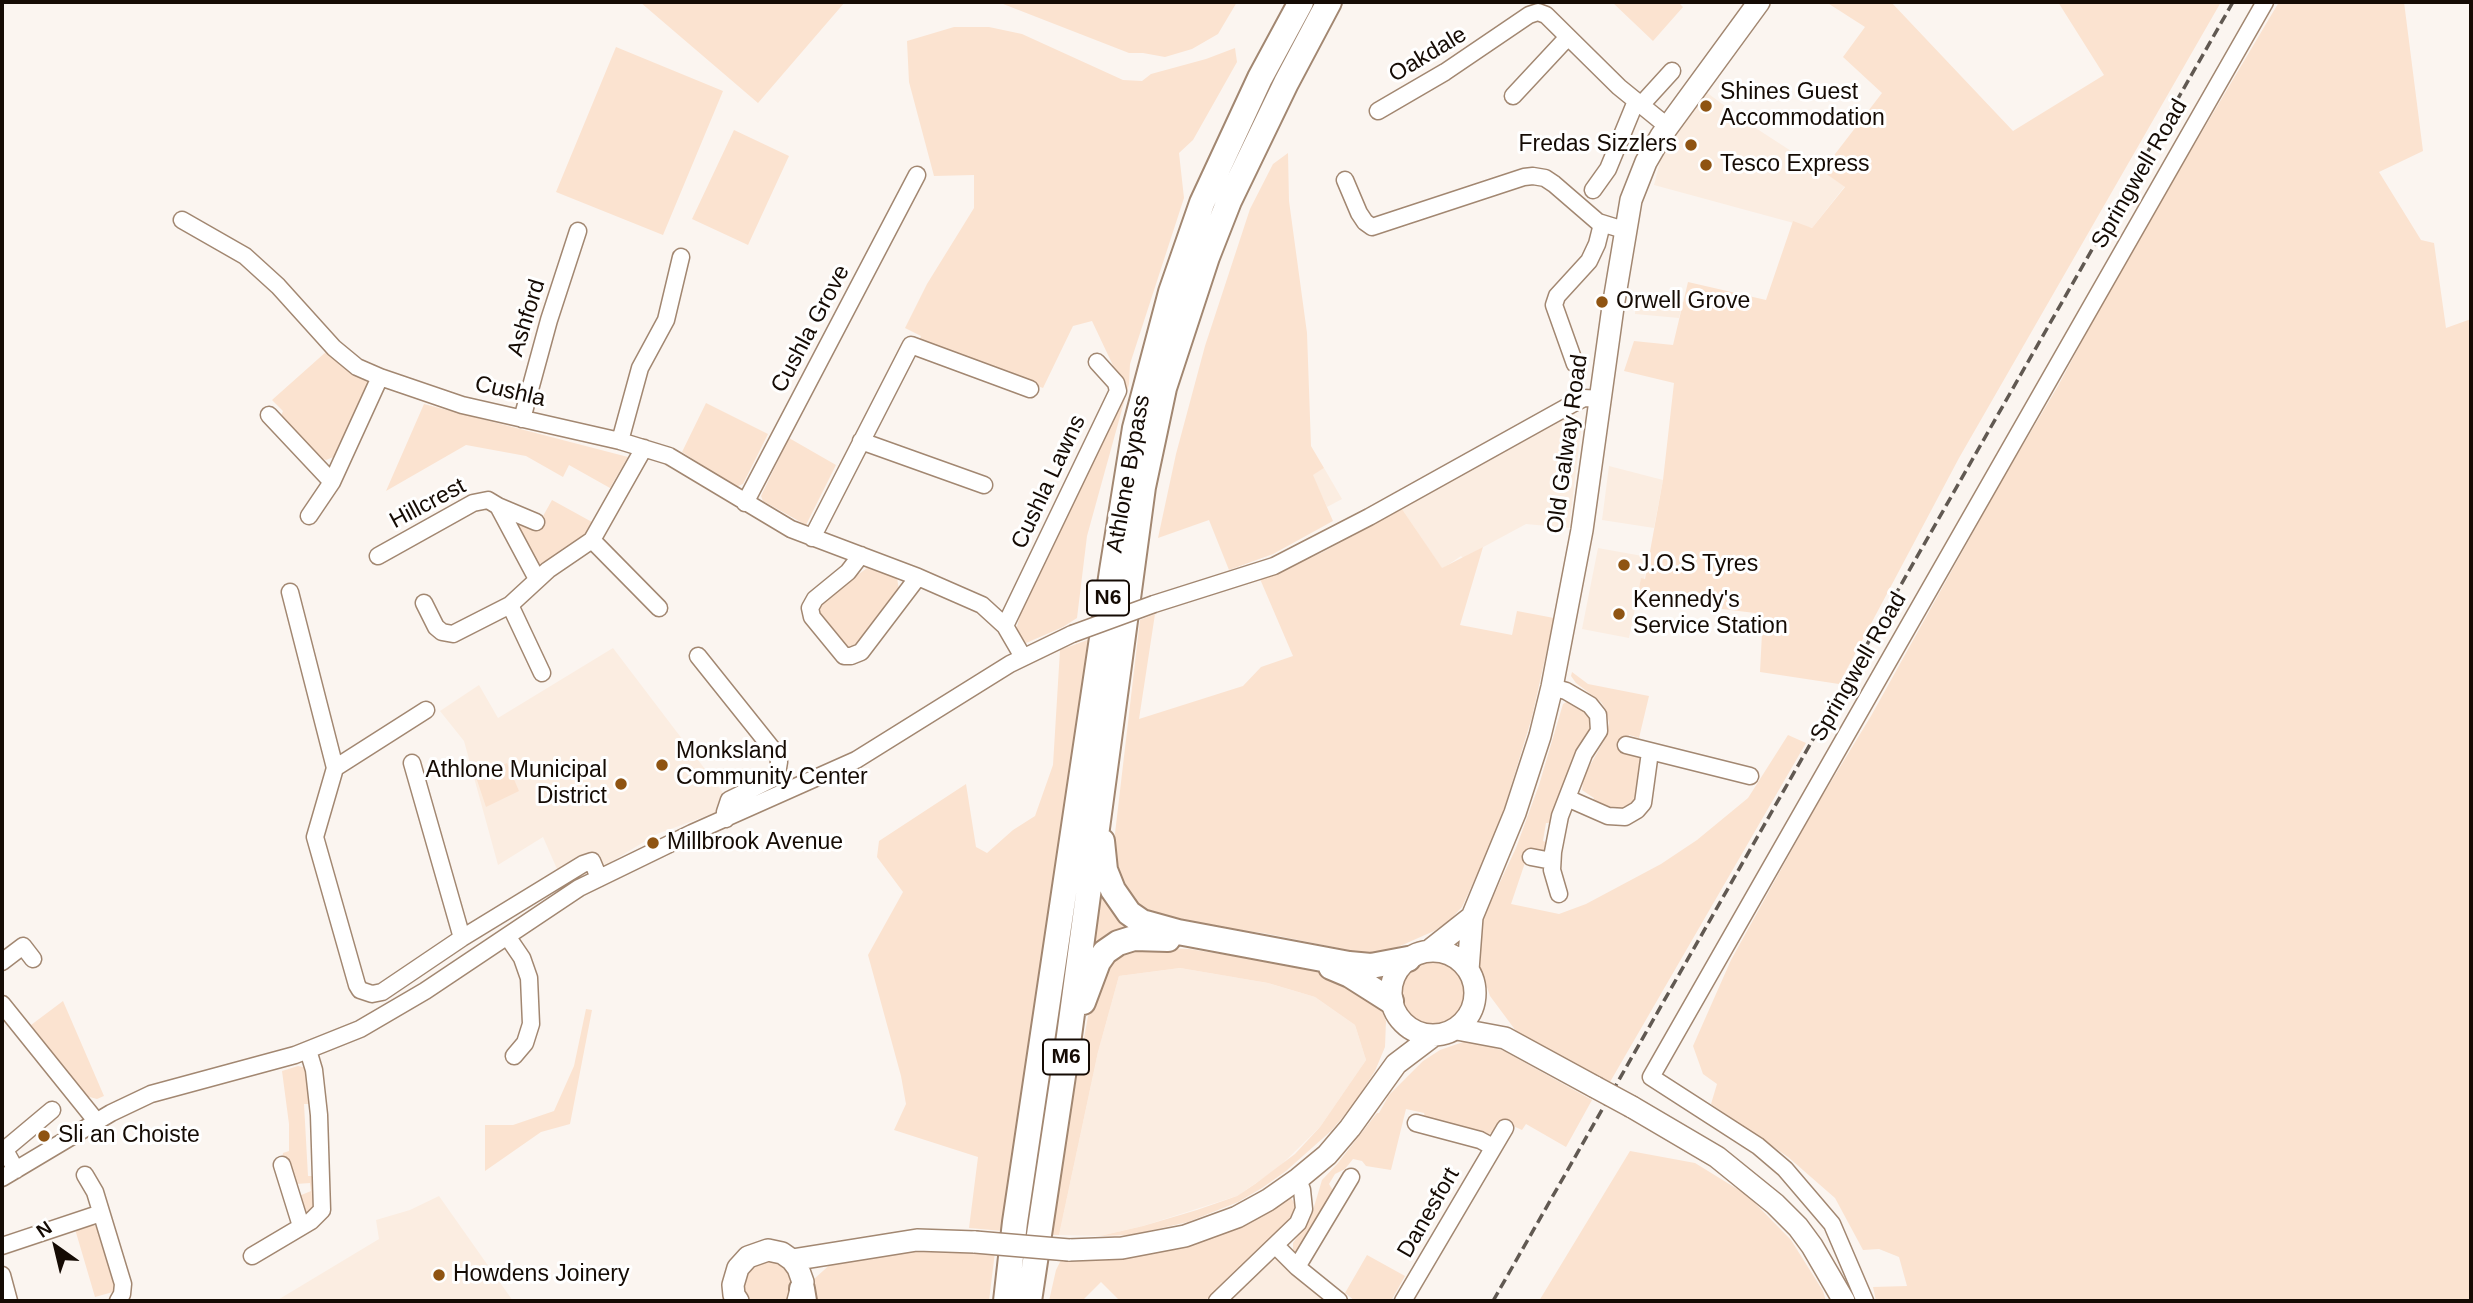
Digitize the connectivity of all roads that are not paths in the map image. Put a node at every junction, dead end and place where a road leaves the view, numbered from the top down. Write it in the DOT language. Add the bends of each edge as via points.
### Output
graph roads {
  1 [pos="1301,2"];
  2 [pos="1329,2"];
  3 [pos="1759,2"];
  4 [pos="2265,2"];
  5 [pos="1567,38"];
  6 [pos="1672,71"];
  7 [pos="1513,96"];
  8 [pos="1638,103"];
  9 [pos="1378,111"];
  10 [pos="1667,126"];
  11 [pos="917,175"];
  12 [pos="1345,180"];
  13 [pos="1594,190"];
  14 [pos="181,220"];
  15 [pos="1602,224"];
  16 [pos="1624,230"];
  17 [pos="578,232"];
  18 [pos="681,257"];
  19 [pos="1097,362"];
  20 [pos="1575,364"];
  21 [pos="380,377"];
  22 [pos="1031,389"];
  23 [pos="1600,399"];
  24 [pos="269,415"];
  25 [pos="522,419"];
  26 [pos="620,441"];
  27 [pos="861,441"];
  28 [pos="644,448"];
  29 [pos="332,482"];
  30 [pos="984,485"];
  31 [pos="745,503"];
  32 [pos="498,506"];
  33 [pos="309,516"];
  34 [pos="536,522"];
  35 [pos="813,538"];
  36 [pos="592,540"];
  37 [pos="861,555"];
  38 [pos="378,556"];
  39 [pos="918,577"];
  40 [pos="537,579"];
  41 [pos="290,592"];
  42 [pos="424,603"];
  43 [pos="510,605"];
  44 [pos="659,608"];
  45 [pos="1005,626"];
  46 [pos="699,656"];
  47 [pos="1023,657"];
  48 [pos="542,673"];
  49 [pos="1552,687"];
  50 [pos="426,710"];
  51 [pos="1626,745"];
  52 [pos="1650,752"];
  53 [pos="411,763"];
  54 [pos="335,768"];
  55 [pos="1750,776"];
  56 [pos="1567,798"];
  57 [pos="1098,813"];
  58 [pos="726,819"];
  59 [pos="1531,857"];
  60 [pos="1552,862"];
  61 [pos="598,878"];
  62 [pos="1559,894"];
  63 [pos="1472,917"];
  64 [pos="507,936"];
  65 [pos="461,938"];
  66 [pos="1419,955"];
  67 [pos="33,958"];
  68 [pos="2,962"];
  69 [pos="1468,970"];
  70 [pos="1475,997"];
  71 [pos="2,1004"];
  72 [pos="1396,1012"];
  73 [pos="1457,1029"];
  74 [pos="1069,1036"];
  75 [pos="1433,1036"];
  76 [pos="1505,1038"];
  77 [pos="307,1050"];
  78 [pos="514,1056"];
  79 [pos="1396,1064"];
  80 [pos="52,1110"];
  81 [pos="97,1122"];
  82 [pos="1416,1123"];
  83 [pos="1505,1128"];
  84 [pos="1493,1147"];
  85 [pos="282,1165"];
  86 [pos="9,1174"];
  87 [pos="85,1175"];
  88 [pos="1351,1177"];
  89 [pos="1298,1179"];
  90 [pos="101,1213"];
  91 [pos="1015,1222"];
  92 [pos="301,1227"];
  93 [pos="2,1246"];
  94 [pos="1276,1246"];
  95 [pos="841,1253"];
  96 [pos="252,1256"];
  97 [pos="792,1260"];
  98 [pos="1297,1267"];
  99 [pos="2,1275"];
  100 [pos="802,1293"];
  101 [pos="733,1299"];
  102 [pos="9,1301"];
  103 [pos="118,1301"];
  104 [pos="996,1301"];
  105 [pos="1006,1301"];
  106 [pos="1029,1301"];
  107 [pos="1217,1301"];
  108 [pos="1339,1301"];
  109 [pos="1403,1301"];
  110 [pos="1844,1301"];
  111 [pos="1865,1301"];
  1 -- 91 [label="highway, Athlone Bypass / N6" via="1202,203 1171,292 1135,428"];
  2 -- 57 [label="highway, Athlone Bypass / N6" via="1229,201 1164,388 1143,487"];
  3 -- 10 [label="main road, Old Galway Road"];
  4 -- 111 [label="street, Springwell Road" via="1651,1077 1758,1146 1785,1169 1832,1224"];
  5 -- 7 [label="street"];
  5 -- 8 [label="street, Oakdale"];
  5 -- 9 [label="street, Oakdale" via="1546,15 1536,12"];
  6 -- 8 [label="street"];
  8 -- 10 [label="street, Oakdale"];
  8 -- 13 [label="street"];
  10 -- 16 [label="main road, Old Galway Road" via="1637,180"];
  11 -- 31 [label="street, Cushla Grove"];
  12 -- 15 [label="street" via="1359,213 1372,227 1534,176 1550,181"];
  14 -- 21 [label="street, Cushla" via="245,256 334,348 357,367"];
  15 -- 16 [label="street"];
  15 -- 20 [label="street" via="1589,261 1554,305"];
  16 -- 23 [label="main road, Old Galway Road"];
  17 -- 25 [label="street, Ashford"];
  18 -- 26 [label="street" via="666,320 640,368"];
  19 -- 45 [label="street, Cushla Lawns" via="1118,391"];
  21 -- 25 [label="street, Cushla" via="462,405"];
  21 -- 29 [label="street"];
  22 -- 27 [label="street" via="913,340"];
  23 -- 47 [label="street, bridge" via="1574,403 1274,566 1154,604"];
  23 -- 49 [label="main road, Old Galway Road" via="1574,583"];
  24 -- 29 [label="street"];
  25 -- 26 [label="street, Cushla"];
  26 -- 28 [label="street, Cushla"];
  27 -- 30 [label="street"];
  27 -- 35 [label="street"];
  28 -- 31 [label="street, Cushla" via="669,456"];
  28 -- 36 [label="street"];
  29 -- 33 [label="street"];
  31 -- 35 [label="street, Cushla"];
  32 -- 34 [label="street, Hillcrest"];
  32 -- 38 [label="street, Hillcrest" via="488,500 473,503"];
  32 -- 40 [label="street, Hillcrest"];
  35 -- 37 [label="street, Cushla"];
  36 -- 40 [label="street"];
  36 -- 44 [label="street"];
  37 -- 39 [label="street, Cushla"];
  37 -- 39 [label="street" via="810,608 812,617 844,656 861,652"];
  39 -- 45 [label="street, Cushla" via="982,606"];
  40 -- 43 [label="street"];
  41 -- 54 [label="street"];
  42 -- 43 [label="street" via="436,628 453,634"];
  43 -- 48 [label="street"];
  45 -- 47 [label="street, Cushla"];
  46 -- 58 [label="street" via="779,762 772,779 729,800"];
  47 -- 58 [label="street" via="856,760"];
  49 -- 56 [label="street" via="1590,705 1598,715 1599,731 1584,754"];
  49 -- 63 [label="main road, Old Galway Road" via="1515,813"];
  50 -- 54 [label="street"];
  51 -- 52 [label="street"];
  52 -- 55 [label="street"];
  52 -- 56 [label="street" via="1643,803 1625,817 1608,816"];
  53 -- 65 [label="street"];
  54 -- 65 [label="street" via="315,837 360,990 382,992"];
  56 -- 60 [label="street"];
  57 -- 66 [label="highway" via="1109,880 1129,913 1142,922 1349,964 1371,966"];
  57 -- 74 [label="highway, M6"];
  58 -- 61 [label="street"];
  59 -- 60 [label="street"];
  60 -- 62 [label="street"];
  61 -- 64 [label="street"];
  61 -- 65 [label="street" via="592,861 583,864"];
  63 -- 66 [label="main road"];
  63 -- 69 [label="main road"];
  64 -- 77 [label="street" via="398,1008 348,1035"];
  64 -- 78 [label="street" via="529,978 531,1024 525,1043"];
  66 -- 69 [label="main road" via="1448,954"];
  66 -- 72 [label="main road" via="1396,972 1391,986"];
  67 -- 68 [label="street" via="23,946"];
  69 -- 70 [label="main road"];
  70 -- 73 [label="main road" via="1472,1010"];
  70 -- 76 [label="main road"];
  71 -- 81 [label="street"];
  72 -- 74 [label="highway" via="1350,975 1323,964 1134,937 1105,952 1098,962"];
  72 -- 75 [label="main road" via="1418,1033"];
  72 -- 79 [label="main road"];
  73 -- 75 [label="main road"];
  73 -- 76 [label="main road"];
  74 -- 106 [label="highway, M6"];
  75 -- 79 [label="main road"];
  76 -- 110 [label="main road, bridge" via="1717,1157 1798,1227"];
  77 -- 81 [label="street" via="151,1094"];
  77 -- 92 [label="street" via="317,1093 323,1206 319,1215"];
  79 -- 89 [label="main road" via="1327,1155"];
  80 -- 86 [label="street" via="9,1146"];
  81 -- 86 [label="street"];
  82 -- 84 [label="street, Danesfort"];
  83 -- 84 [label="street, Danesfort"];
  84 -- 109 [label="street, Danesfort"];
  85 -- 92 [label="street" via="299,1190"];
  87 -- 90 [label="street"];
  88 -- 98 [label="street"];
  89 -- 94 [label="street" via="1303,1213"];
  89 -- 95 [label="main road, bridge" via="1237,1217 1185,1236 1122,1248 1069,1250 917,1240"];
  90 -- 93 [label="street"];
  90 -- 103 [label="street" via="122,1284"];
  91 -- 104 [label="highway" via="999,1273"];
  91 -- 105 [label="highway"];
  92 -- 96 [label="street"];
  94 -- 98 [label="street"];
  94 -- 107 [label="street"];
  95 -- 97 [label="main road"];
  95 -- 100 [label="main road" via="821,1265"];
  97 -- 100 [label="main road" via="801,1274"];
  97 -- 101 [label="main road" via="768,1250 748,1256 734,1279"];
  98 -- 108 [label="street"];
  99 -- 102 [label="street"];
}
